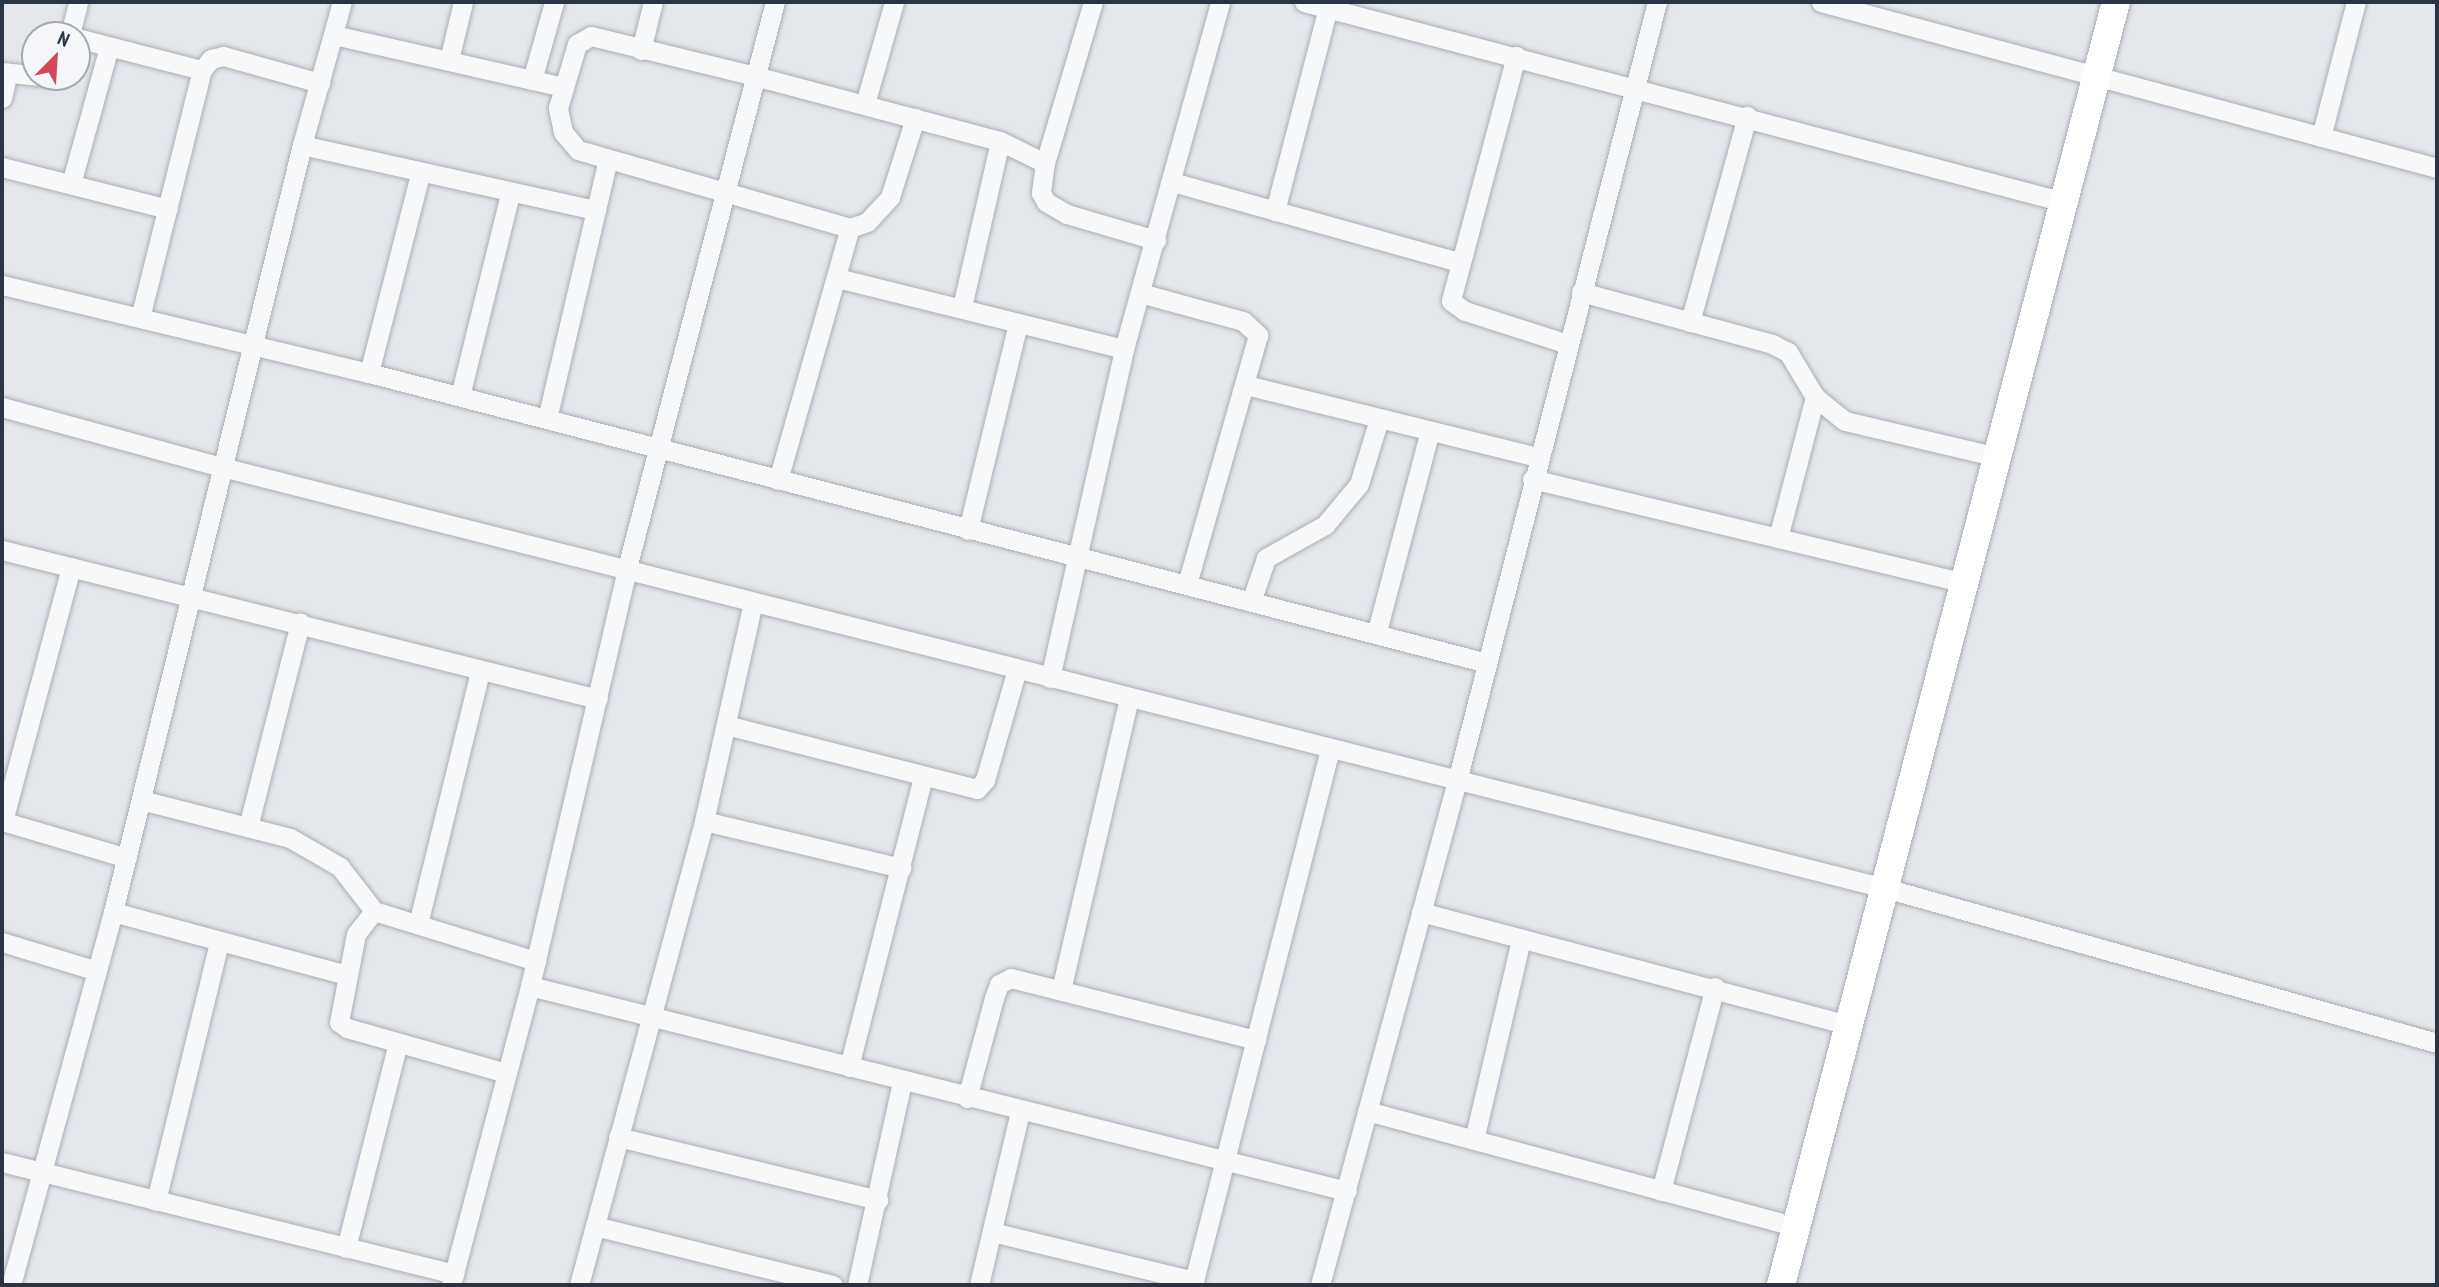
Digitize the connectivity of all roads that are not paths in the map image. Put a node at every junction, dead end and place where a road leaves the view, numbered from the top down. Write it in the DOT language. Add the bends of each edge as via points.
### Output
graph roads {
  1 [pos="78,2"];
  2 [pos="341,2"];
  3 [pos="463,2"];
  4 [pos="554,2"];
  5 [pos="653,2"];
  6 [pos="775,2"];
  7 [pos="894,2"];
  8 [pos="1093,2"];
  9 [pos="1220,2"];
  10 [pos="1304,2"];
  11 [pos="1657,2"];
  12 [pos="1821,2"];
  13 [pos="2116,2"];
  14 [pos="2356,2"];
  15 [pos="1328,8"];
  16 [pos="73,21"];
  17 [pos="334,34"];
  18 [pos="91,42"];
  19 [pos="109,47"];
  20 [pos="641,50"];
  21 [pos="1516,56"];
  22 [pos="449,60"];
  23 [pos="202,70"];
  24 [pos="5,73"];
  25 [pos="755,76"];
  26 [pos="2097,76"];
  27 [pos="532,80"];
  28 [pos="320,83"];
  29 [pos="1633,85"];
  30 [pos="562,87"];
  31 [pos="2,98"];
  32 [pos="865,104"];
  33 [pos="1747,116"];
  34 [pos="915,118"];
  35 [pos="2321,136"];
  36 [pos="1000,141"];
  37 [pos="302,145"];
  38 [pos="608,159"];
  39 [pos="1045,163"];
  40 [pos="2,167"];
  41 [pos="2437,168"];
  42 [pos="420,174"];
  43 [pos="1172,182"];
  44 [pos="71,184"];
  45 [pos="727,191"];
  46 [pos="510,194"];
  47 [pos="2064,202"];
  48 [pos="168,209"];
  49 [pos="596,210"];
  50 [pos="1275,211"];
  51 [pos="850,228"];
  52 [pos="1156,240"];
  53 [pos="1459,262"];
  54 [pos="836,278"];
  55 [pos="2,285"];
  56 [pos="1581,292"];
  57 [pos="1140,293"];
  58 [pos="962,307"];
  59 [pos="140,318"];
  60 [pos="1690,322"];
  61 [pos="1018,324"];
  62 [pos="1568,344"];
  63 [pos="252,346"];
  64 [pos="1124,349"];
  65 [pos="369,373"];
  66 [pos="1246,385"];
  67 [pos="460,396"];
  68 [pos="1815,397"];
  69 [pos="2,407"];
  70 [pos="1380,418"];
  71 [pos="547,419"];
  72 [pos="1430,430"];
  73 [pos="660,449"];
  74 [pos="1538,457"];
  75 [pos="1997,457"];
  76 [pos="222,467"];
  77 [pos="1532,479"];
  78 [pos="778,480"];
  79 [pos="968,530"];
  80 [pos="1778,538"];
  81 [pos="2,550"];
  82 [pos="1078,555"];
  83 [pos="71,567"];
  84 [pos="627,568"];
  85 [pos="1965,583"];
  86 [pos="1187,584"];
  87 [pos="191,594"];
  88 [pos="1252,599"];
  89 [pos="754,602"];
  90 [pos="300,623"];
  91 [pos="1377,631"];
  92 [pos="1487,663"];
  93 [pos="1017,669"];
  94 [pos="480,671"];
  95 [pos="1050,678"];
  96 [pos="1129,698"];
  97 [pos="598,699"];
  98 [pos="726,725"];
  99 [pos="1330,748"];
  100 [pos="9,769"];
  101 [pos="923,776"];
  102 [pos="1458,778"];
  103 [pos="141,800"];
  104 [pos="2,821"];
  105 [pos="704,821"];
  106 [pos="248,827"];
  107 [pos="127,858"];
  108 [pos="901,868"];
  109 [pos="1885,888"];
  110 [pos="374,911"];
  111 [pos="113,912"];
  112 [pos="1422,912"];
  113 [pos="418,924"];
  114 [pos="1521,939"];
  115 [pos="2,942"];
  116 [pos="219,942"];
  117 [pos="536,961"];
  118 [pos="97,971"];
  119 [pos="347,975"];
  120 [pos="530,986"];
  121 [pos="1716,987"];
  122 [pos="1061,990"];
  123 [pos="652,1015"];
  124 [pos="1849,1025"];
  125 [pos="1256,1040"];
  126 [pos="2437,1043"];
  127 [pos="398,1044"];
  128 [pos="849,1067"];
  129 [pos="506,1073"];
  130 [pos="902,1083"];
  131 [pos="967,1098"];
  132 [pos="1367,1111"];
  133 [pos="1020,1112"];
  134 [pos="618,1137"];
  135 [pos="1474,1140"];
  136 [pos="2,1162"];
  137 [pos="1228,1163"];
  138 [pos="39,1172"];
  139 [pos="1347,1191"];
  140 [pos="1661,1191"];
  141 [pos="878,1200"];
  142 [pos="156,1201"];
  143 [pos="595,1226"];
  144 [pos="1797,1227"];
  145 [pos="992,1232"];
  146 [pos="346,1248"];
  147 [pos="452,1279"];
  148 [pos="1194,1283"];
  149 [pos="11,1285"];
  150 [pos="579,1285"];
  151 [pos="833,1285"];
  152 [pos="857,1285"];
  153 [pos="979,1285"];
  154 [pos="1320,1285"];
  155 [pos="1781,1285"];
  1 -- 16 [label="street"];
  2 -- 17 [label="street"];
  3 -- 22 [label="street"];
  4 -- 27 [label="street"];
  5 -- 20 [label="street"];
  6 -- 25 [label="street"];
  7 -- 32 [label="street"];
  8 -- 39 [label="street"];
  9 -- 43 [label="street"];
  10 -- 15 [label="street"];
  11 -- 29 [label="street"];
  12 -- 26 [label="street"];
  13 -- 26 [label="street"];
  14 -- 35 [label="street"];
  15 -- 21 [label="street"];
  15 -- 50 [label="street"];
  17 -- 22 [label="street"];
  17 -- 28 [label="street"];
  18 -- 19 [label="street"];
  19 -- 23 [label="street"];
  19 -- 44 [label="street"];
  20 -- 25 [label="street"];
  20 -- 30 [label="street" via="584,38 573,52"];
  21 -- 29 [label="street"];
  21 -- 53 [label="street"];
  22 -- 27 [label="street"];
  23 -- 28 [label="street" via="211,59 223,56"];
  23 -- 48 [label="street"];
  24 -- 31 [label="street"];
  25 -- 32 [label="street"];
  25 -- 45 [label="street"];
  26 -- 35 [label="street"];
  26 -- 47 [label="street"];
  27 -- 30 [label="street"];
  28 -- 37 [label="street"];
  29 -- 33 [label="street"];
  29 -- 56 [label="street"];
  30 -- 38 [label="street" via="559,121 569,143"];
  32 -- 34 [label="street"];
  33 -- 47 [label="street"];
  33 -- 60 [label="street"];
  34 -- 36 [label="street"];
  34 -- 51 [label="street" via="890,197 867,222"];
  35 -- 41 [label="street"];
  36 -- 39 [label="street"];
  36 -- 58 [label="street"];
  37 -- 42 [label="street"];
  37 -- 63 [label="street"];
  38 -- 45 [label="street"];
  38 -- 49 [label="street"];
  39 -- 52 [label="street" via="1041,193 1045,202 1067,214"];
  40 -- 44 [label="street"];
  42 -- 46 [label="street"];
  42 -- 65 [label="street"];
  43 -- 50 [label="street"];
  43 -- 52 [label="street"];
  44 -- 48 [label="street"];
  45 -- 51 [label="street"];
  45 -- 73 [label="street"];
  46 -- 49 [label="street"];
  46 -- 67 [label="street"];
  47 -- 75 [label="street"];
  48 -- 59 [label="street"];
  49 -- 71 [label="street"];
  50 -- 53 [label="street"];
  51 -- 54 [label="street"];
  52 -- 57 [label="street"];
  53 -- 62 [label="street" via="1453,304"];
  54 -- 58 [label="street"];
  54 -- 78 [label="street"];
  55 -- 59 [label="street"];
  56 -- 60 [label="street"];
  56 -- 62 [label="street"];
  57 -- 64 [label="street"];
  57 -- 66 [label="street" via="1250,324 1258,344"];
  58 -- 61 [label="street"];
  59 -- 63 [label="street"];
  60 -- 68 [label="street" via="1788,352"];
  61 -- 64 [label="street"];
  61 -- 79 [label="street"];
  62 -- 74 [label="street"];
  63 -- 65 [label="street"];
  63 -- 76 [label="street"];
  64 -- 82 [label="street"];
  65 -- 67 [label="street"];
  66 -- 70 [label="street"];
  66 -- 86 [label="street"];
  67 -- 71 [label="street"];
  68 -- 75 [label="street" via="1844,421"];
  68 -- 80 [label="street"];
  69 -- 76 [label="street"];
  70 -- 72 [label="street"];
  70 -- 88 [label="street" via="1359,484 1325,526 1266,558"];
  71 -- 73 [label="street"];
  72 -- 74 [label="street"];
  72 -- 91 [label="street"];
  73 -- 78 [label="street"];
  73 -- 84 [label="street"];
  74 -- 77 [label="street"];
  75 -- 85 [label="street"];
  76 -- 84 [label="street"];
  76 -- 87 [label="street"];
  77 -- 80 [label="street"];
  77 -- 92 [label="street"];
  78 -- 79 [label="street"];
  79 -- 82 [label="street"];
  80 -- 85 [label="street"];
  81 -- 83 [label="street"];
  82 -- 86 [label="street"];
  82 -- 95 [label="street"];
  83 -- 87 [label="street"];
  83 -- 100 [label="street"];
  84 -- 89 [label="street"];
  84 -- 97 [label="street"];
  85 -- 109 [label="street"];
  86 -- 88 [label="street"];
  87 -- 90 [label="street"];
  87 -- 103 [label="street"];
  88 -- 91 [label="street"];
  89 -- 93 [label="street"];
  89 -- 98 [label="street"];
  90 -- 94 [label="street"];
  90 -- 106 [label="street"];
  91 -- 92 [label="street"];
  92 -- 102 [label="street"];
  93 -- 95 [label="street"];
  93 -- 101 [label="street" via="983,785 972,788"];
  94 -- 97 [label="street"];
  94 -- 113 [label="street"];
  95 -- 96 [label="street"];
  96 -- 99 [label="street"];
  96 -- 122 [label="street"];
  97 -- 117 [label="street"];
  98 -- 101 [label="street"];
  98 -- 105 [label="street"];
  99 -- 102 [label="street"];
  99 -- 125 [label="street"];
  100 -- 104 [label="street"];
  101 -- 108 [label="street"];
  102 -- 109 [label="street"];
  102 -- 112 [label="street"];
  103 -- 106 [label="street"];
  103 -- 107 [label="street"];
  104 -- 107 [label="street"];
  105 -- 108 [label="street"];
  105 -- 123 [label="street"];
  106 -- 110 [label="street" via="290,838 328,859"];
  107 -- 111 [label="street"];
  108 -- 128 [label="street"];
  109 -- 124 [label="street"];
  109 -- 126 [label="street"];
  110 -- 113 [label="street"];
  110 -- 119 [label="street" via="356,934"];
  111 -- 116 [label="street"];
  111 -- 118 [label="street"];
  112 -- 114 [label="street"];
  112 -- 132 [label="street"];
  113 -- 117 [label="street"];
  114 -- 121 [label="street"];
  114 -- 135 [label="street"];
  115 -- 118 [label="street"];
  116 -- 119 [label="street"];
  116 -- 142 [label="street"];
  117 -- 120 [label="street"];
  118 -- 138 [label="street"];
  119 -- 127 [label="street" via="339,1021 347,1028"];
  120 -- 123 [label="street"];
  120 -- 129 [label="street"];
  121 -- 124 [label="street"];
  121 -- 140 [label="street"];
  122 -- 125 [label="street"];
  122 -- 131 [label="street" via="1010,978 999,984"];
  123 -- 128 [label="street"];
  123 -- 134 [label="street"];
  124 -- 144 [label="street"];
  125 -- 137 [label="street"];
  127 -- 129 [label="street"];
  127 -- 146 [label="street"];
  128 -- 130 [label="street"];
  129 -- 147 [label="street"];
  130 -- 131 [label="street"];
  130 -- 141 [label="street"];
  131 -- 133 [label="street"];
  132 -- 135 [label="street"];
  132 -- 139 [label="street"];
  133 -- 137 [label="street"];
  133 -- 145 [label="street"];
  134 -- 141 [label="street"];
  134 -- 143 [label="street"];
  135 -- 140 [label="street"];
  136 -- 138 [label="street"];
  137 -- 139 [label="street"];
  137 -- 148 [label="street"];
  138 -- 142 [label="street"];
  138 -- 149 [label="street"];
  139 -- 154 [label="street"];
  140 -- 144 [label="street"];
  141 -- 152 [label="street"];
  142 -- 146 [label="street"];
  143 -- 150 [label="street"];
  143 -- 151 [label="street"];
  144 -- 155 [label="street"];
  145 -- 148 [label="street"];
  145 -- 153 [label="street"];
  146 -- 147 [label="street"];
}
